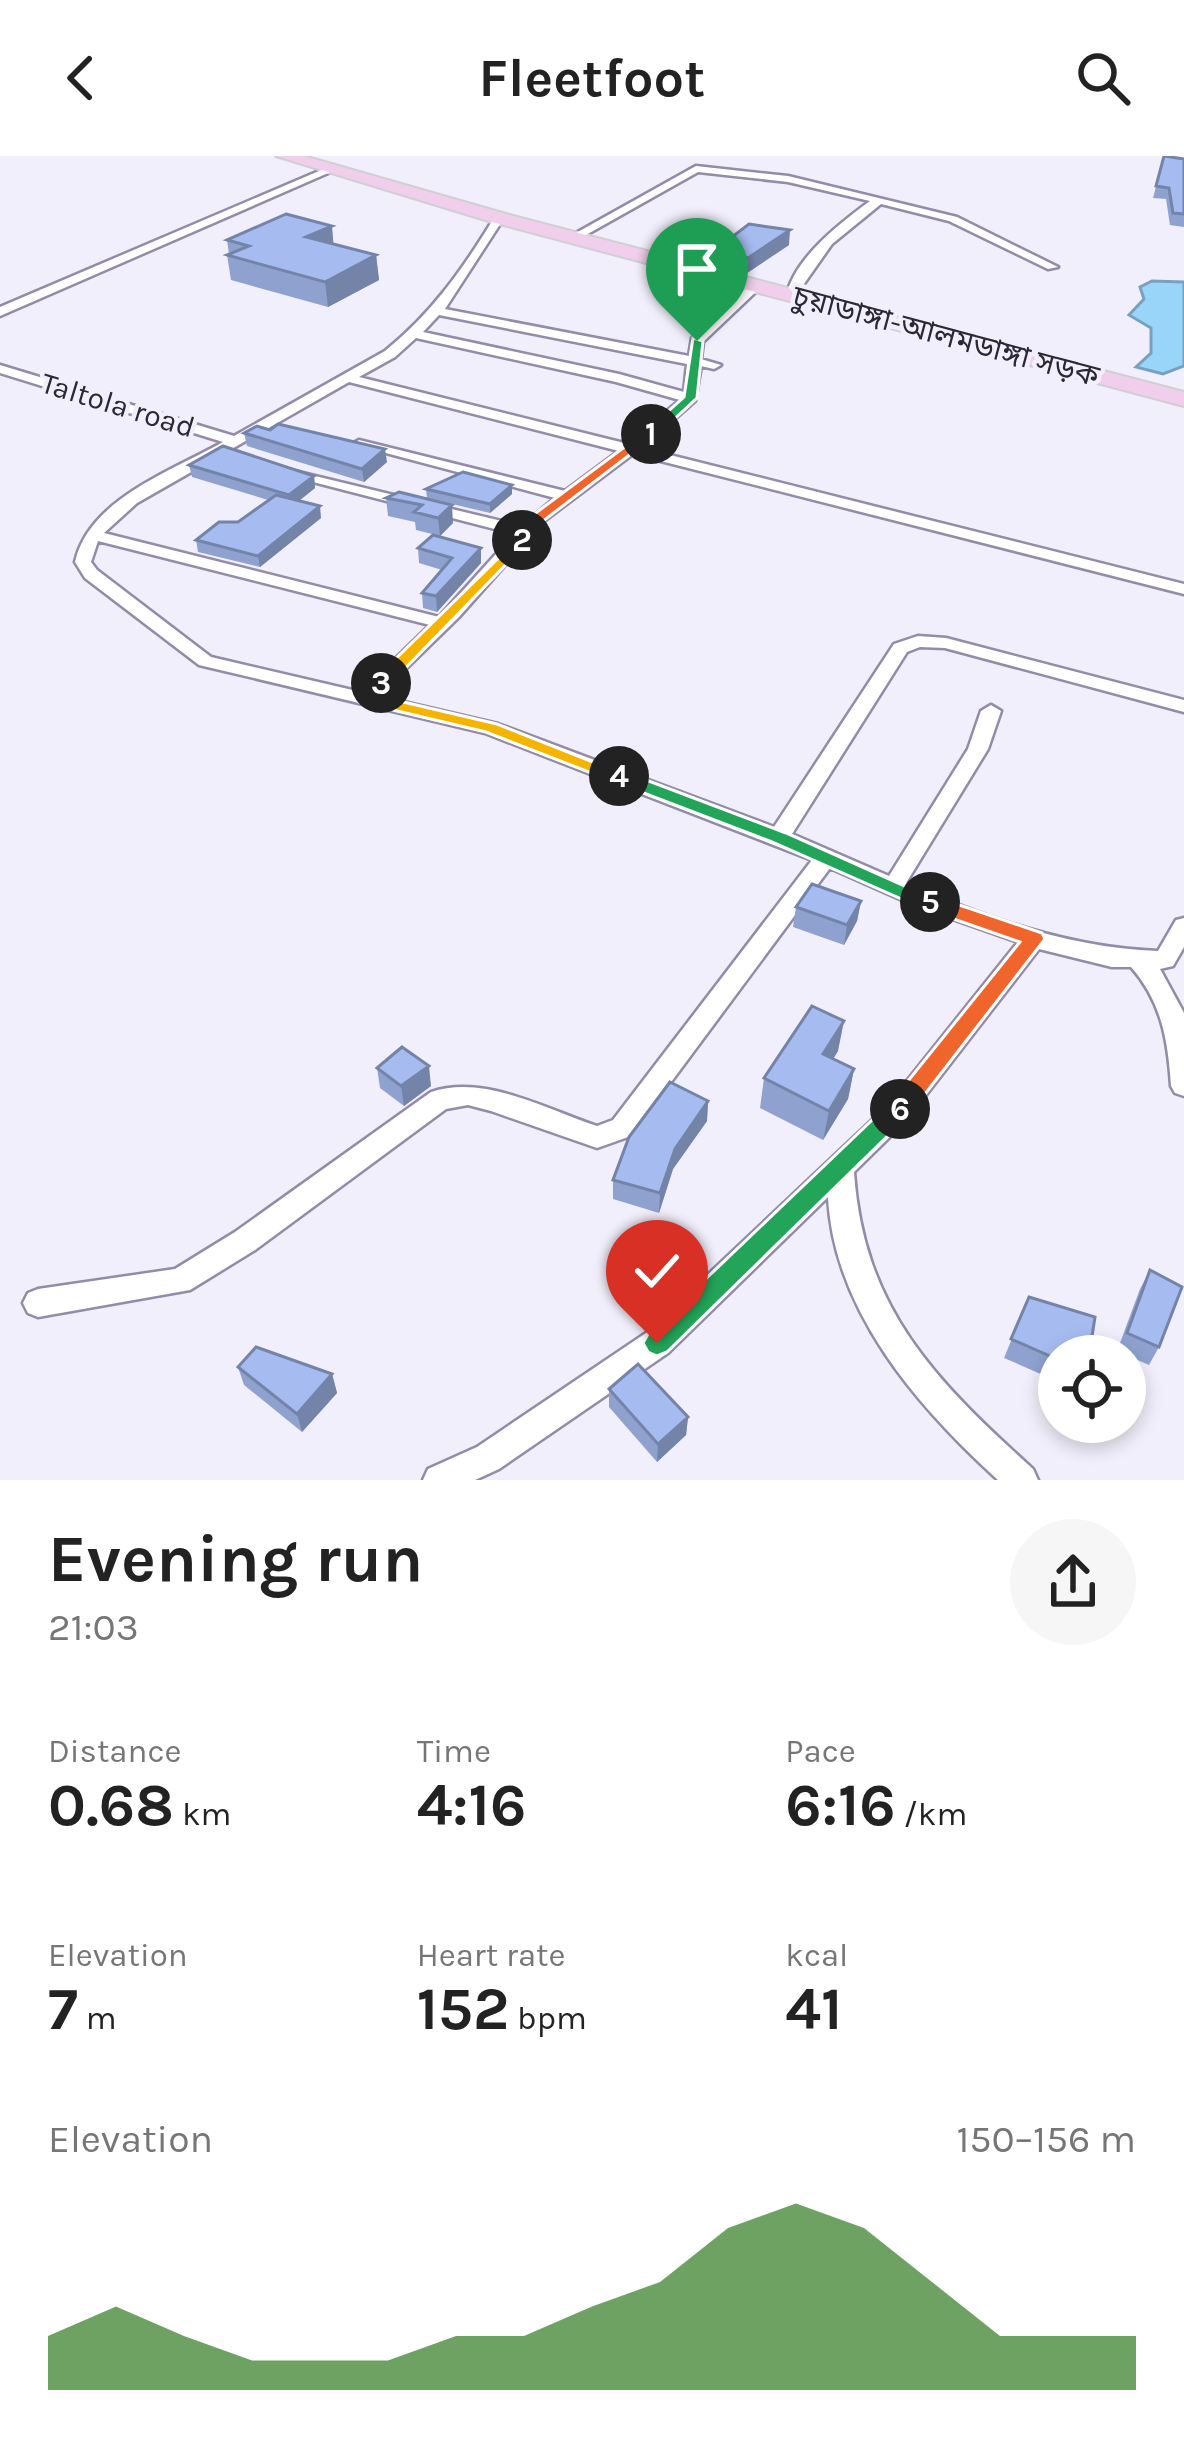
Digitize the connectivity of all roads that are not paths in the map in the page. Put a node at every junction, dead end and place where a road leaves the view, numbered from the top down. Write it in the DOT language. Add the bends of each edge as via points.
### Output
graph roads {
  1 [pos="284,156"];
  2 [pos="331,170"];
  3 [pos="879,200"];
  4 [pos="499,218"];
  5 [pos="572,238"];
  6 [pos="1052,267"];
  7 [pos="756,286"];
  8 [pos="790,295"];
  9 [pos="0,312"];
  10 [pos="440,312"];
  11 [pos="416,334"];
  12 [pos="691,361"];
  13 [pos="714,365"];
  14 [pos="0,369"];
  15 [pos="348,378"];
  16 [pos="690,398"];
  17 [pos="1184,399"];
  18 [pos="265,424"];
  19 [pos="288,430"];
  20 [pos="334,440"];
  21 [pos="234,448"];
  22 [pos="626,449"];
  23 [pos="283,469"];
  24 [pos="567,496"];
  25 [pos="528,532"];
  26 [pos="94,536"];
  27 [pos="1184,589"];
  28 [pos="442,623"];
  29 [pos="365,698"];
  30 [pos="1184,706"];
  31 [pos="992,711"];
  32 [pos="779,837"];
  33 [pos="825,859"];
  34 [pos="892,886"];
  35 [pos="1184,926"];
  36 [pos="1034,939"];
  37 [pos="1140,962"];
  38 [pos="1184,1086"];
  39 [pos="840,1168"];
  40 [pos="38,1303"];
  41 [pos="440,1480"];
  42 [pos="1022,1480"];
  1 -- 2 [label="main road, চুয়াডাঙ্গা-আলমডাঙ্গা সড়ক"];
  2 -- 4 [label="main road, চুয়াডাঙ্গা-আলমডাঙ্গা সড়ক"];
  2 -- 9 [label="street"];
  3 -- 5 [label="street" via="696,169"];
  3 -- 6 [label="street" via="953,219"];
  3 -- 8 [label="street" via="804,265"];
  4 -- 5 [label="main road, চুয়াডাঙ্গা-আলমডাঙ্গা সড়ক"];
  4 -- 10 [label="street"];
  5 -- 7 [label="main road, চুয়াডাঙ্গা-আলমডাঙ্গা সড়ক"];
  7 -- 8 [label="main road, চুয়াডাঙ্গা-আলমডাঙ্গা সড়ক"];
  7 -- 12 [label="street" via="697,341"];
  8 -- 17 [label="main road, চুয়াডাঙ্গা-আলমডাঙ্গা সড়ক"];
  10 -- 11 [label="street"];
  10 -- 12 [label="street"];
  11 -- 15 [label="street"];
  11 -- 16 [label="street"];
  12 -- 13 [label="street"];
  12 -- 16 [label="street"];
  14 -- 21 [label="street, Taltola road"];
  15 -- 18 [label="street"];
  15 -- 22 [label="street"];
  16 -- 22 [label="street"];
  18 -- 19 [label="street"];
  18 -- 21 [label="street"];
  20 -- 24 [label="street"];
  21 -- 26 [label="street" via="131,500"];
  22 -- 24 [label="street"];
  22 -- 27 [label="street"];
  23 -- 25 [label="street"];
  24 -- 25 [label="street"];
  25 -- 28 [label="street"];
  26 -- 28 [label="street"];
  26 -- 29 [label="street" via="83,562 91,574 205,661"];
  28 -- 29 [label="street"];
  29 -- 32 [label="street" via="491,728"];
  30 -- 32 [label="street" via="946,643 908,644"];
  31 -- 34 [label="street" via="978,749"];
  32 -- 33 [label="street"];
  33 -- 34 [label="street"];
  33 -- 40 [label="street" via="610,1135 468,1096 440,1099 180,1281"];
  34 -- 36 [label="street"];
  35 -- 37 [label="street" via="1165,959"];
  36 -- 37 [label="street"];
  36 -- 39 [label="street" via="896,1114"];
  37 -- 38 [label="street" via="1168,998"];
  39 -- 41 [label="street" via="657,1343 488,1458"];
  39 -- 42 [label="street" via="839,1209 856,1264 902,1359"];
}
